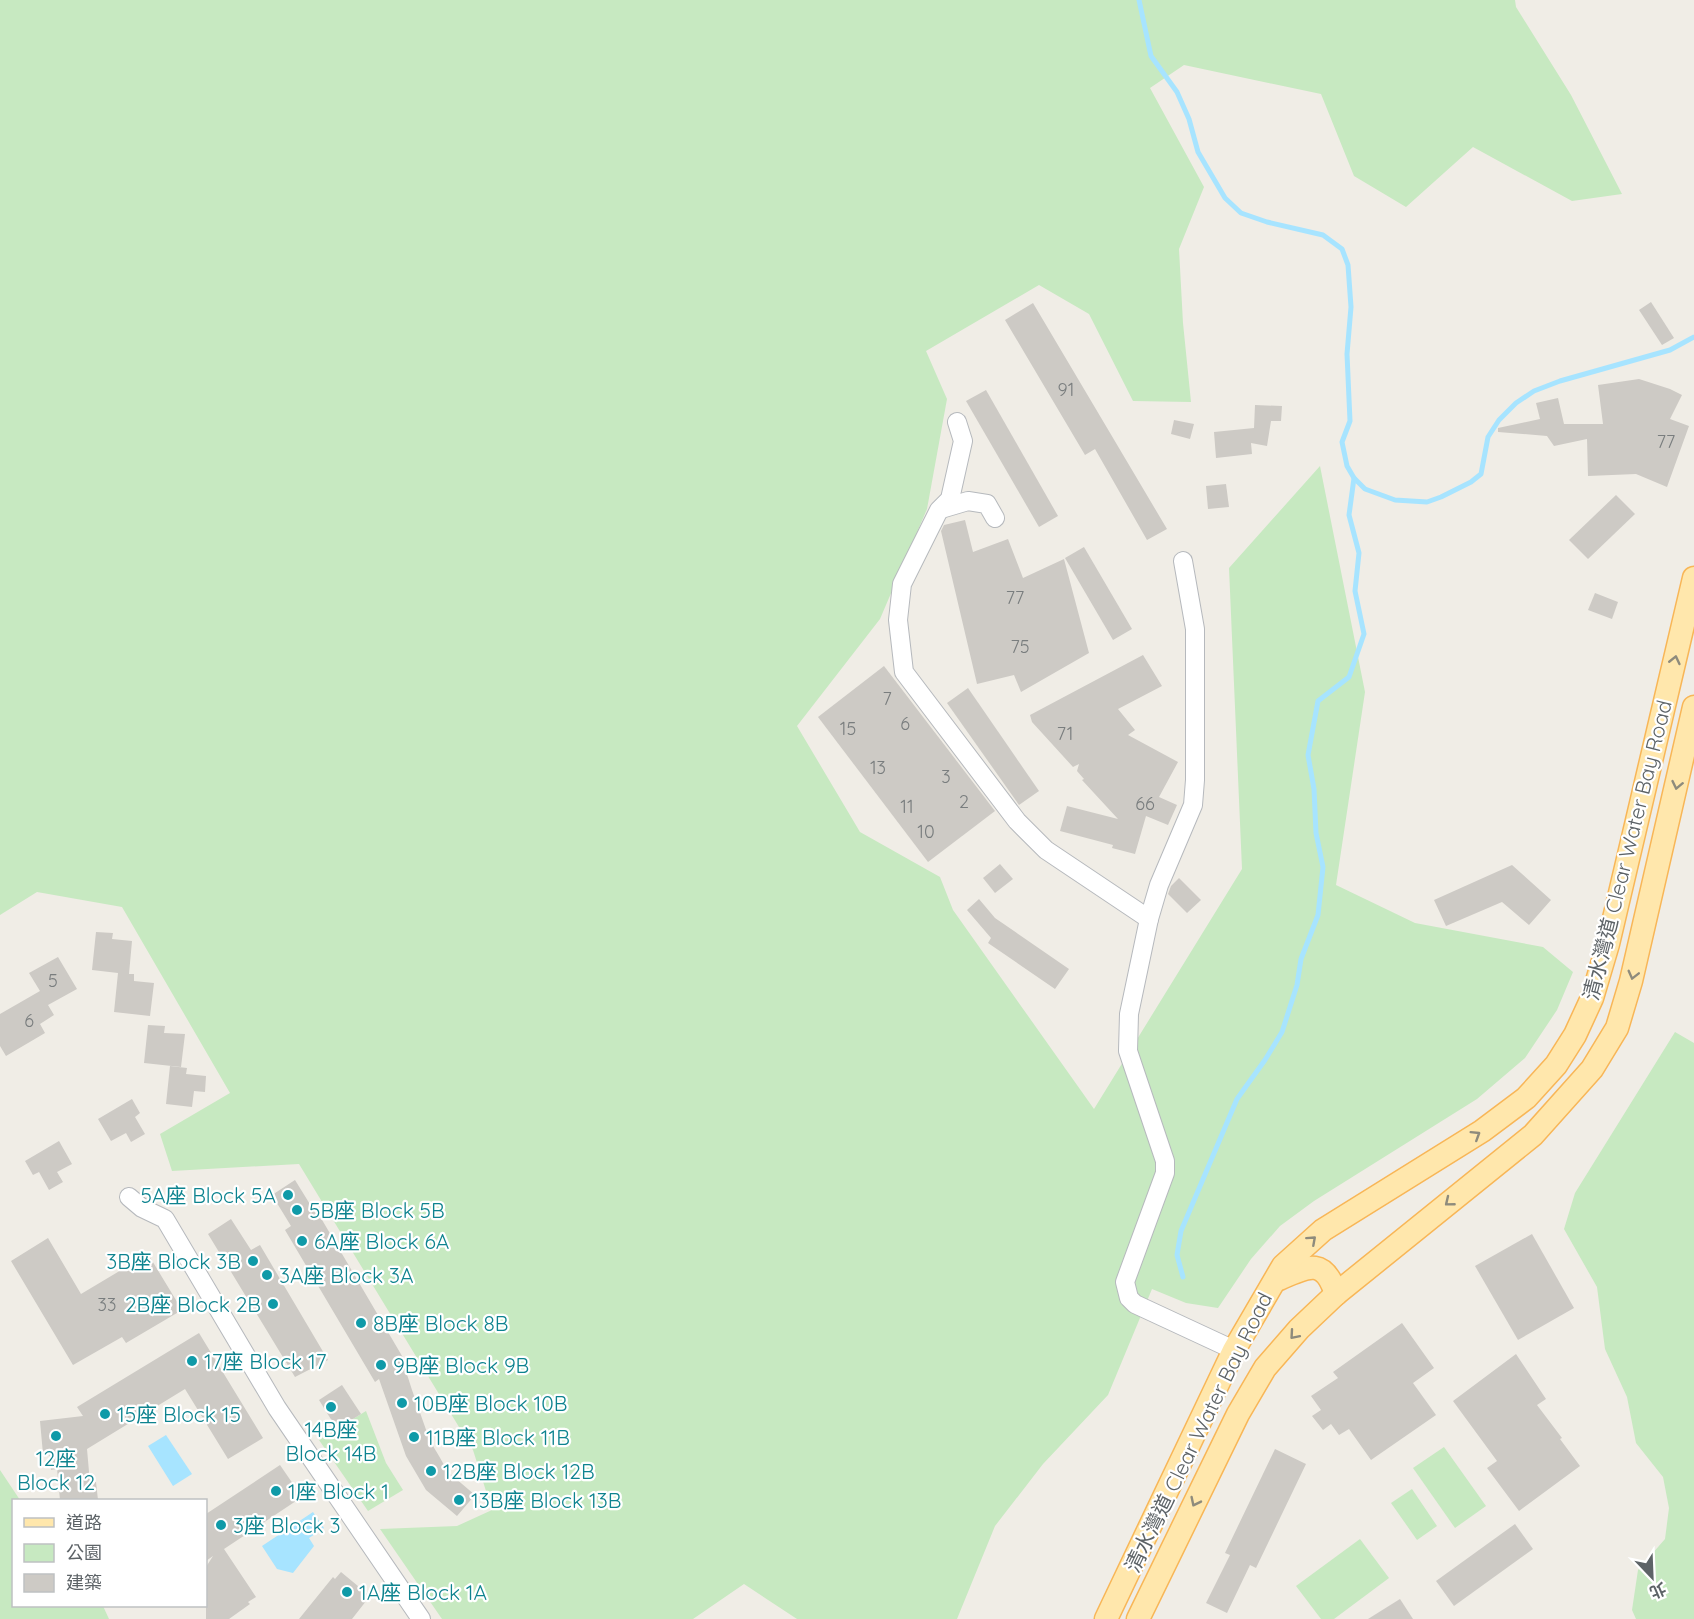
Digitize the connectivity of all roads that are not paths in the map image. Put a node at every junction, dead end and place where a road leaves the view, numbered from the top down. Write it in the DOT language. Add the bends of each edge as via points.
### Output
graph roads {
  1 [pos="957,422"];
  2 [pos="939,510"];
  3 [pos="995,518"];
  4 [pos="1183,561"];
  5 [pos="1694,578"];
  6 [pos="1694,707"];
  7 [pos="1149,919"];
  8 [pos="129,1197"];
  9 [pos="1272,1282"];
  10 [pos="1336,1294"];
  11 [pos="1234,1350"];
  12 [pos="420,1619"];
  13 [pos="1106,1619"];
  14 [pos="1138,1619"];
  1 -- 2 [label="street" via="963,441 950,499"];
  2 -- 3 [label="street" via="968,501 987,504"];
  2 -- 7 [label="street" via="902,584 898,621 904,672 1024,829 1046,850"];
  4 -- 7 [label="street" via="1195,629 1196,780 1193,805"];
  9 -- 5 [label="main road, 清水灣道 Clear Water Bay Road, one-way" via="1283,1266 1323,1230 1506,1115 1542,1081 1566,1051 1584,1018 1603,963"];
  6 -- 10 [label="main road, 清水灣道 Clear Water Bay Road, one-way" via="1631,981 1617,1028 1592,1069 1533,1135"];
  7 -- 11 [label="street" via="1129,1014 1128,1051 1165,1161 1165,1173 1125,1282 1135,1304"];
  8 -- 12 [label="street" via="165,1219 277,1408"];
  9 -- 10 [label="main road" via="1307,1266 1319,1268"];
  9 -- 11 [label="main road, 清水灣道 Clear Water Bay Road"];
  10 -- 14 [label="main road, 清水灣道 Clear Water Bay Road, one-way" via="1265,1368 1238,1413"];
  11 -- 13 [label="main road, 清水灣道 Clear Water Bay Road"];
}
